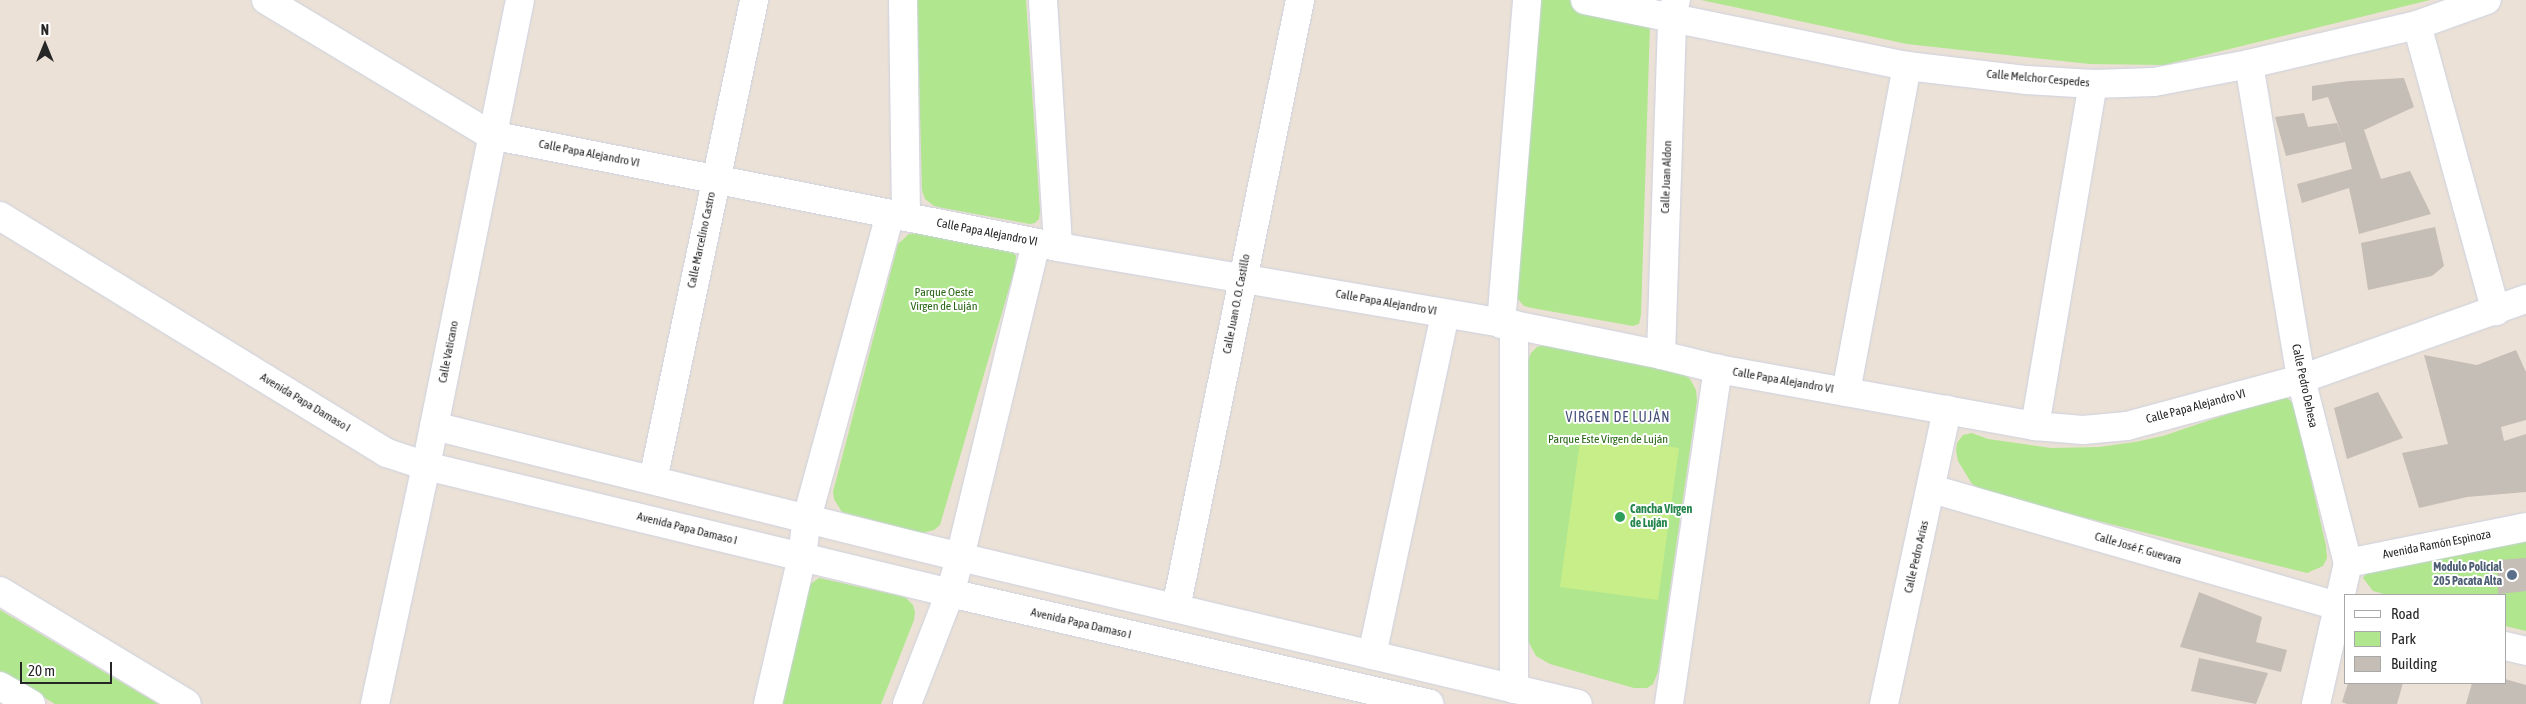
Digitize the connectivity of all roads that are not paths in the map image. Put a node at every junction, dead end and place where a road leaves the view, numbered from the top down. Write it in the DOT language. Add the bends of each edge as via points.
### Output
graph roads {
  1 [pos="266,0"];
  2 [pos="520,0"];
  3 [pos="754,0"];
  4 [pos="903,0"];
  5 [pos="1042,0"];
  6 [pos="1300,0"];
  7 [pos="1527,0"];
  8 [pos="1585,0"];
  9 [pos="2487,0"];
  10 [pos="1674,8"];
  11 [pos="2417,25"];
  12 [pos="2249,64"];
  13 [pos="1907,66"];
  14 [pos="2093,84"];
  15 [pos="491,135"];
  16 [pos="714,179"];
  17 [pos="898,215"];
  18 [pos="0,216"];
  19 [pos="1047,245"];
  20 [pos="1242,279"];
  21 [pos="2526,299"];
  22 [pos="2496,311"];
  23 [pos="1445,314"];
  24 [pos="1507,325"];
  25 [pos="1661,355"];
  26 [pos="1718,369"];
  27 [pos="2301,379"];
  28 [pos="1846,392"];
  29 [pos="1947,410"];
  30 [pos="434,426"];
  31 [pos="2035,426"];
  32 [pos="426,466"];
  33 [pos="653,480"];
  34 [pos="1932,489"];
  35 [pos="807,518"];
  36 [pos="2526,527"];
  37 [pos="960,556"];
  38 [pos="802,557"];
  39 [pos="2348,563"];
  40 [pos="0,591"];
  41 [pos="950,593"];
  42 [pos="2342,607"];
  43 [pos="1176,608"];
  44 [pos="2506,646"];
  45 [pos="2526,651"];
  46 [pos="1372,655"];
  47 [pos="0,686"];
  48 [pos="1514,689"];
  49 [pos="30,704"];
  50 [pos="187,704"];
  51 [pos="375,704"];
  52 [pos="768,704"];
  53 [pos="907,704"];
  54 [pos="1429,704"];
  55 [pos="1578,704"];
  56 [pos="1669,704"];
  57 [pos="1884,704"];
  58 [pos="2316,704"];
  1 -- 15 [label="street, Calle Papa Alejandro VI"];
  2 -- 15 [label="street, Calle Vaticano"];
  3 -- 16 [label="street, Calle Marcelino Castro"];
  4 -- 17 [label="street"];
  5 -- 19 [label="street"];
  6 -- 20 [label="street, Calle Juan O. O. Castillo"];
  7 -- 24 [label="street"];
  8 -- 10 [label="street, Calle Melchor Cespedes"];
  9 -- 11 [label="street, Calle Melchor Cespedes"];
  10 -- 13 [label="street, Calle Melchor Cespedes"];
  10 -- 25 [label="street, Calle Juan Aldon"];
  11 -- 12 [label="street, Calle Melchor Cespedes"];
  11 -- 22 [label="street"];
  12 -- 14 [label="street, Calle Melchor Cespedes" via="2154,82"];
  12 -- 27 [label="street, Calle Pedro Dehesa"];
  13 -- 14 [label="street, Calle Melchor Cespedes"];
  13 -- 28 [label="street"];
  14 -- 31 [label="street"];
  15 -- 16 [label="street, Calle Papa Alejandro VI"];
  15 -- 30 [label="street, Calle Vaticano"];
  16 -- 17 [label="street, Calle Papa Alejandro VI"];
  16 -- 33 [label="street, Calle Marcelino Castro"];
  17 -- 19 [label="street, Calle Papa Alejandro VI"];
  17 -- 35 [label="street"];
  18 -- 32 [label="street, Avenida Papa Damaso I" via="387,453"];
  19 -- 20 [label="street, Calle Papa Alejandro VI"];
  19 -- 37 [label="street"];
  20 -- 23 [label="street, Calle Papa Alejandro VI"];
  20 -- 43 [label="street, Calle Juan O. O. Castillo"];
  21 -- 22 [label="street, Calle Papa Alejandro VI"];
  22 -- 27 [label="street, Calle Papa Alejandro VI"];
  23 -- 24 [label="street, Calle Papa Alejandro VI"];
  23 -- 46 [label="street"];
  24 -- 25 [label="street, Calle Papa Alejandro VI"];
  24 -- 48 [label="street"];
  25 -- 26 [label="street, Calle Papa Alejandro VI"];
  26 -- 28 [label="street, Calle Papa Alejandro VI"];
  26 -- 56 [label="street"];
  27 -- 31 [label="street, Calle Papa Alejandro VI" via="2127,426 2083,430"];
  27 -- 39 [label="street, Calle Pedro Dehesa"];
  28 -- 29 [label="street, Calle Papa Alejandro VI"];
  29 -- 31 [label="street, Calle Papa Alejandro VI"];
  29 -- 34 [label="street, Calle Pedro Arias"];
  30 -- 32 [label="street, Calle Vaticano"];
  30 -- 33 [label="street"];
  32 -- 38 [label="street, Avenida Papa Damaso I"];
  32 -- 51 [label="street, Calle Vaticano"];
  33 -- 35 [label="street"];
  34 -- 42 [label="street, Calle José F. Guevara"];
  34 -- 57 [label="street, Calle Pedro Arias"];
  35 -- 37 [label="street"];
  35 -- 38 [label="street"];
  36 -- 39 [label="street, Avenida Ramón Espinoza"];
  37 -- 41 [label="street"];
  37 -- 43 [label="street"];
  38 -- 41 [label="street, Avenida Papa Damaso I"];
  38 -- 52 [label="street"];
  39 -- 42 [label="street, Calle Pedro Dehesa"];
  40 -- 50 [label="street"];
  41 -- 53 [label="street"];
  41 -- 54 [label="street, Avenida Papa Damaso I"];
  42 -- 58 [label="street, Calle Pedro Dehesa"];
  43 -- 46 [label="street"];
  44 -- 45 [label="street"];
  46 -- 48 [label="street"];
  47 -- 49 [label="street"];
  48 -- 55 [label="street"];
}
